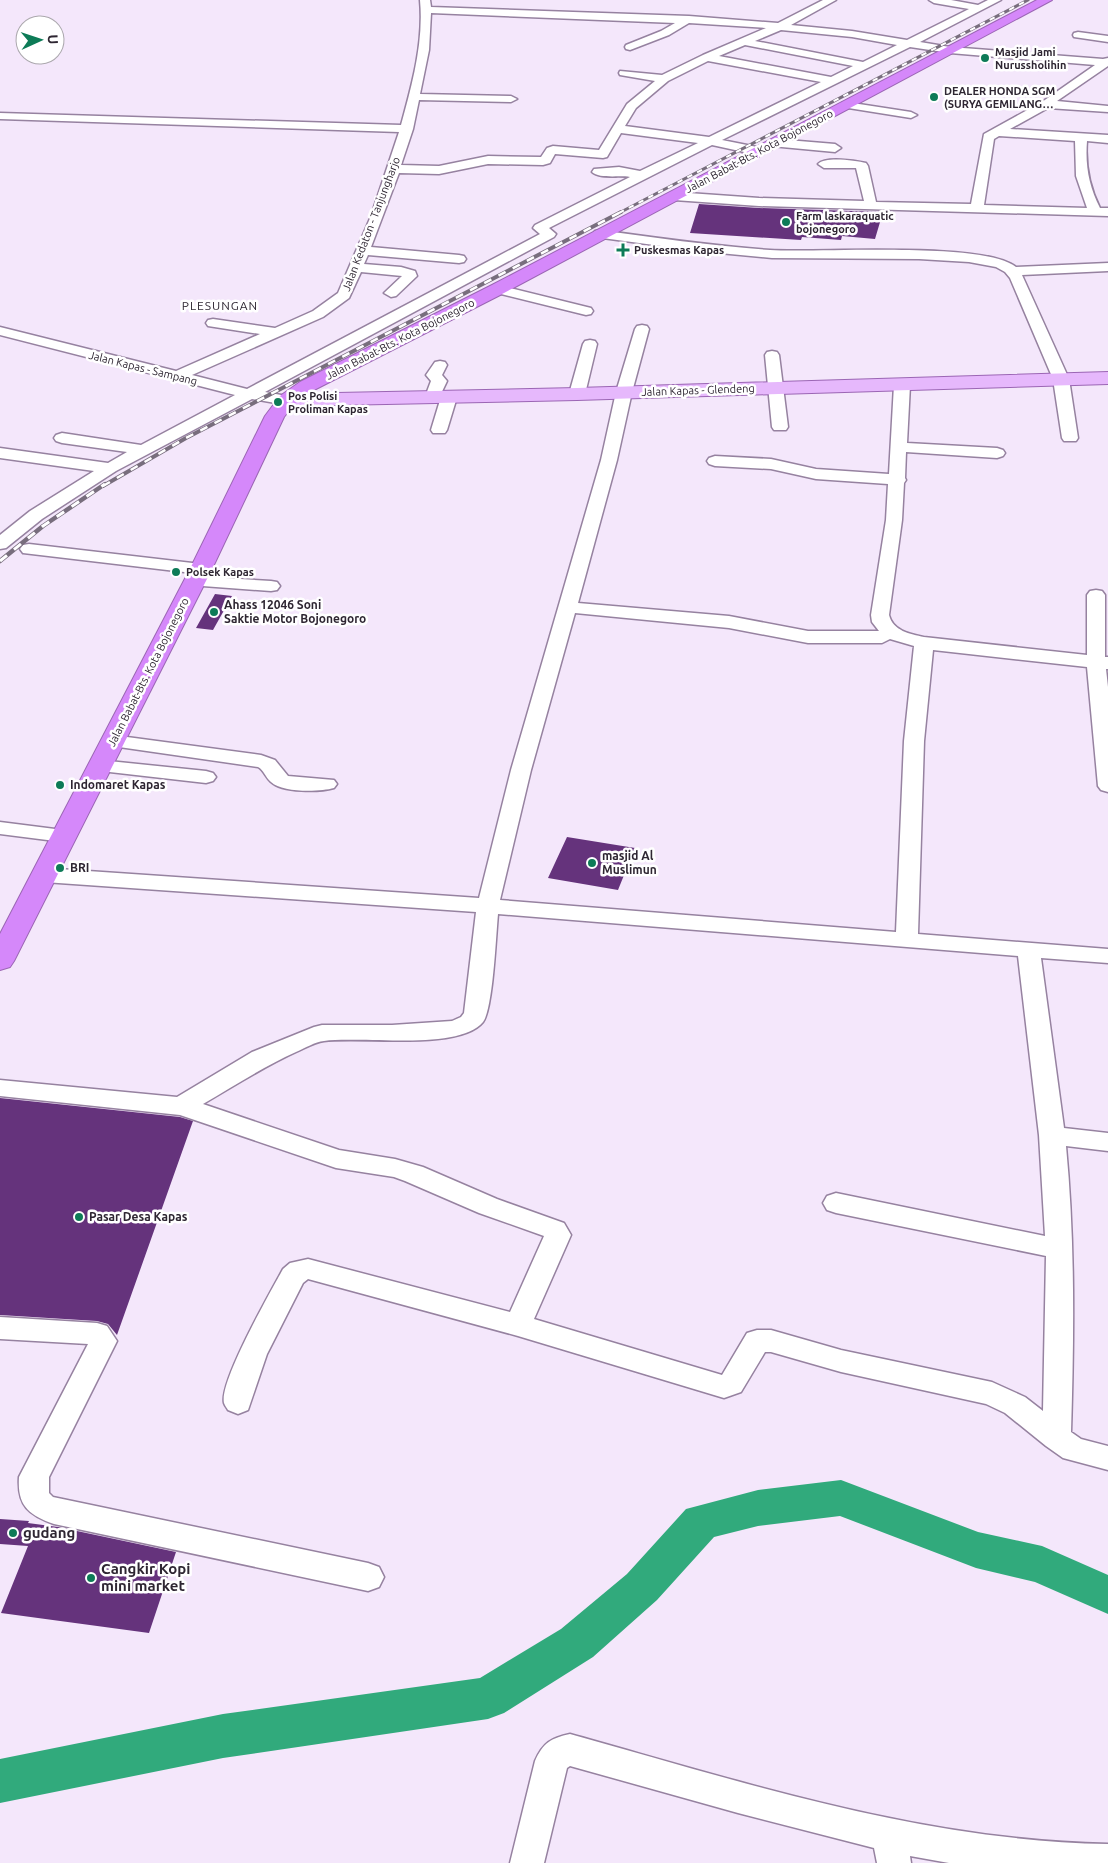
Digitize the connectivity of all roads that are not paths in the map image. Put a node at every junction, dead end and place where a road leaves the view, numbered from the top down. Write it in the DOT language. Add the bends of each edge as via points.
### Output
graph roads {
  1 [pos="807,0"];
  2 [pos="934,0"];
  3 [pos="996,0"];
  4 [pos="1046,0"];
  5 [pos="828,2"];
  6 [pos="425,5"];
  7 [pos="978,8"];
  8 [pos="689,19"];
  9 [pos="779,26"];
  10 [pos="1078,35"];
  11 [pos="1108,39"];
  12 [pos="745,42"];
  13 [pos="909,43"];
  14 [pos="630,47"];
  15 [pos="950,50"];
  16 [pos="707,57"];
  17 [pos="1107,62"];
  18 [pos="863,65"];
  19 [pos="690,66"];
  20 [pos="710,70"];
  21 [pos="624,73"];
  22 [pos="664,80"];
  23 [pos="834,81"];
  24 [pos="414,97"];
  25 [pos="511,99"];
  26 [pos="1046,104"];
  27 [pos="846,105"];
  28 [pos="1108,108"];
  29 [pos="911,115"];
  30 [pos="0,116"];
  31 [pos="407,129"];
  32 [pos="618,129"];
  33 [pos="995,132"];
  34 [pos="1082,138"];
  35 [pos="1108,139"];
  36 [pos="711,141"];
  37 [pos="775,143"];
  38 [pos="835,148"];
  39 [pos="758,151"];
  40 [pos="824,164"];
  41 [pos="393,169"];
  42 [pos="598,172"];
  43 [pos="642,175"];
  44 [pos="674,196"];
  45 [pos="871,206"];
  46 [pos="977,209"];
  47 [pos="1102,212"];
  48 [pos="600,234"];
  49 [pos="363,250"];
  50 [pos="459,259"];
  51 [pos="1108,267"];
  52 [pos="356,268"];
  53 [pos="1013,271"];
  54 [pos="498,289"];
  55 [pos="391,293"];
  56 [pos="586,311"];
  57 [pos="213,323"];
  58 [pos="642,329"];
  59 [pos="0,331"];
  60 [pos="276,332"];
  61 [pos="590,344"];
  62 [pos="772,355"];
  63 [pos="440,365"];
  64 [pos="177,376"];
  65 [pos="1108,378"];
  66 [pos="1061,379"];
  67 [pos="902,385"];
  68 [pos="776,388"];
  69 [pos="624,392"];
  70 [pos="249,394"];
  71 [pos="577,394"];
  72 [pos="441,397"];
  73 [pos="287,400"];
  74 [pos="780,427"];
  75 [pos="439,430"];
  76 [pos="62,438"];
  77 [pos="1070,438"];
  78 [pos="899,446"];
  79 [pos="143,450"];
  80 [pos="0,453"];
  81 [pos="997,453"];
  82 [pos="715,461"];
  83 [pos="110,468"];
  84 [pos="898,480"];
  85 [pos="0,522"];
  86 [pos="23,526"];
  87 [pos="0,544"];
  88 [pos="29,549"];
  89 [pos="198,575"];
  90 [pos="271,586"];
  91 [pos="1096,595"];
  92 [pos="566,608"];
  93 [pos="882,630"];
  94 [pos="917,641"];
  95 [pos="1102,662"];
  96 [pos="112,742"];
  97 [pos="100,766"];
  98 [pos="206,777"];
  99 [pos="327,784"];
  100 [pos="1108,786"];
  101 [pos="0,828"];
  102 [pos="63,836"];
  103 [pos="44,875"];
  104 [pos="488,906"];
  105 [pos="907,940"];
  106 [pos="1029,950"];
  107 [pos="1108,956"];
  108 [pos="0,960"];
  109 [pos="0,1088"];
  110 [pos="181,1106"];
  111 [pos="1052,1135"];
  112 [pos="1108,1142"];
  113 [pos="836,1203"];
  114 [pos="1059,1249"];
  115 [pos="518,1325"];
  116 [pos="0,1328"];
  117 [pos="238,1402"];
  118 [pos="1056,1438"];
  119 [pos="1108,1458"];
  120 [pos="368,1577"];
  121 [pos="892,1849"];
  122 [pos="1108,1861"];
  123 [pos="527,1863"];
  1 -- 5 [label="street"];
  2 -- 7 [label="street"];
  3 -- 7 [label="street"];
  4 -- 15 [label="highway, Jalan Babat-Bts. Kota Bojonegoro"];
  5 -- 9 [label="street"];
  6 -- 8 [label="street"];
  6 -- 24 [label="street, Jalan Kedaton - Tanjungharjo" via="423,55"];
  7 -- 13 [label="street"];
  8 -- 9 [label="street"];
  8 -- 14 [label="street"];
  9 -- 12 [label="street"];
  9 -- 13 [label="street"];
  10 -- 11 [label="street"];
  12 -- 16 [label="street"];
  12 -- 18 [label="street"];
  13 -- 15 [label="street"];
  13 -- 18 [label="street"];
  15 -- 17 [label="street"];
  15 -- 27 [label="highway, Jalan Babat-Bts. Kota Bojonegoro"];
  16 -- 19 [label="street"];
  16 -- 23 [label="street"];
  17 -- 26 [label="street"];
  18 -- 23 [label="street"];
  19 -- 20 [label="street"];
  19 -- 22 [label="street"];
  21 -- 22 [label="street"];
  22 -- 32 [label="street" via="631,106"];
  23 -- 36 [label="street"];
  24 -- 25 [label="street"];
  24 -- 31 [label="street, Jalan Kedaton - Tanjungharjo"];
  26 -- 28 [label="street"];
  26 -- 33 [label="street"];
  27 -- 29 [label="street"];
  27 -- 37 [label="highway, Jalan Babat-Bts. Kota Bojonegoro"];
  30 -- 31 [label="street"];
  31 -- 41 [label="street, Jalan Kedaton - Tanjungharjo"];
  32 -- 36 [label="street"];
  32 -- 41 [label="street" via="601,154 553,150 543,161 488,160 439,170"];
  33 -- 34 [label="street"];
  33 -- 46 [label="street" via="987,140"];
  34 -- 35 [label="street"];
  34 -- 47 [label="street" via="1082,180"];
  36 -- 39 [label="street"];
  36 -- 43 [label="street"];
  37 -- 38 [label="street"];
  37 -- 39 [label="highway, Jalan Babat-Bts. Kota Bojonegoro"];
  39 -- 44 [label="highway, Jalan Babat-Bts. Kota Bojonegoro"];
  40 -- 45 [label="street" via="862,166"];
  41 -- 49 [label="street, Jalan Kedaton - Tanjungharjo"];
  42 -- 43 [label="street"];
  43 -- 70 [label="street" via="540,228 548,234"];
  44 -- 45 [label="street"];
  44 -- 48 [label="highway, Jalan Babat-Bts. Kota Bojonegoro"];
  45 -- 46 [label="street"];
  46 -- 47 [label="street"];
  48 -- 53 [label="street" via="774,254 969,259 1001,264"];
  48 -- 54 [label="highway, Jalan Babat-Bts. Kota Bojonegoro"];
  49 -- 50 [label="street"];
  49 -- 52 [label="street, Jalan Kedaton - Tanjungharjo"];
  51 -- 53 [label="street"];
  52 -- 55 [label="street" via="410,274"];
  52 -- 60 [label="street, Jalan Kedaton - Tanjungharjo" via="344,295 331,306"];
  53 -- 66 [label="street"];
  54 -- 56 [label="street"];
  54 -- 73 [label="highway, Jalan Babat-Bts. Kota Bojonegoro" via="307,386"];
  57 -- 60 [label="street"];
  58 -- 69 [label="street"];
  59 -- 64 [label="street, Jalan Kapas - Sampang"];
  60 -- 64 [label="street, Jalan Kedaton - Tanjungharjo"];
  61 -- 71 [label="street"];
  62 -- 68 [label="street"];
  63 -- 72 [label="street" via="434,375 439,381"];
  64 -- 70 [label="street, Jalan Kapas - Sampang"];
  65 -- 66 [label="main road, Jalan Kapas - Glendeng"];
  66 -- 67 [label="main road, Jalan Kapas - Glendeng"];
  66 -- 77 [label="street"];
  67 -- 68 [label="main road, Jalan Kapas - Glendeng"];
  67 -- 78 [label="street"];
  68 -- 69 [label="main road, Jalan Kapas - Glendeng"];
  68 -- 74 [label="street"];
  69 -- 71 [label="main road, Jalan Kapas - Glendeng"];
  69 -- 92 [label="street" via="609,460"];
  70 -- 73 [label="street, Jalan Kapas - Sampang"];
  70 -- 79 [label="street"];
  71 -- 72 [label="main road, Jalan Kapas - Glendeng"];
  72 -- 73 [label="main road, Jalan Kapas - Glendeng"];
  72 -- 75 [label="street"];
  73 -- 89 [label="highway, Jalan Babat-Bts. Kota Bojonegoro" via="275,416"];
  76 -- 79 [label="street"];
  78 -- 81 [label="street"];
  78 -- 84 [label="street"];
  79 -- 83 [label="street"];
  80 -- 83 [label="street"];
  82 -- 84 [label="street" via="771,464 816,474"];
  83 -- 86 [label="street"];
  84 -- 93 [label="street" via="880,615"];
  85 -- 86 [label="street"];
  86 -- 87 [label="street"];
  88 -- 89 [label="street"];
  89 -- 90 [label="street"];
  89 -- 96 [label="highway, Jalan Babat-Bts. Kota Bojonegoro"];
  91 -- 95 [label="street"];
  92 -- 93 [label="street" via="728,622 808,637"];
  92 -- 104 [label="street" via="521,770"];
  93 -- 94 [label="street"];
  94 -- 95 [label="street"];
  94 -- 105 [label="street"];
  95 -- 100 [label="street"];
  96 -- 97 [label="highway, Jalan Babat-Bts. Kota Bojonegoro"];
  96 -- 99 [label="street" via="261,761 269,763 276,777 282,781"];
  97 -- 98 [label="street"];
  97 -- 102 [label="highway, Jalan Babat-Bts. Kota Bojonegoro"];
  101 -- 102 [label="street"];
  102 -- 103 [label="highway, Jalan Babat-Bts. Kota Bojonegoro"];
  103 -- 104 [label="street"];
  103 -- 108 [label="highway, Jalan Babat-Bts. Kota Bojonegoro"];
  104 -- 105 [label="street"];
  104 -- 110 [label="street" via="476,1015 462,1027 392,1033 322,1033 261,1058"];
  105 -- 106 [label="street"];
  106 -- 107 [label="street"];
  106 -- 111 [label="street"];
  109 -- 110 [label="street"];
  110 -- 115 [label="street" via="336,1159 414,1174 555,1230 558,1235"];
  111 -- 112 [label="street"];
  111 -- 114 [label="street"];
  113 -- 114 [label="street"];
  114 -- 118 [label="street"];
  115 -- 117 [label="street" via="300,1270 293,1276 248,1365 240,1385"];
  115 -- 118 [label="street" via="724,1386 731,1384 756,1341 771,1341 860,1365 992,1394 1015,1405"];
  116 -- 120 [label="street" via="87,1332 97,1334 103,1341 34,1477 35,1498 41,1507"];
  118 -- 119 [label="street" via="1073,1449"];
  121 -- 122 [label="street" via="959,1849 1016,1857"];
  121 -- 123 [label="street" via="797,1813 570,1750 559,1752 552,1761"];
}
